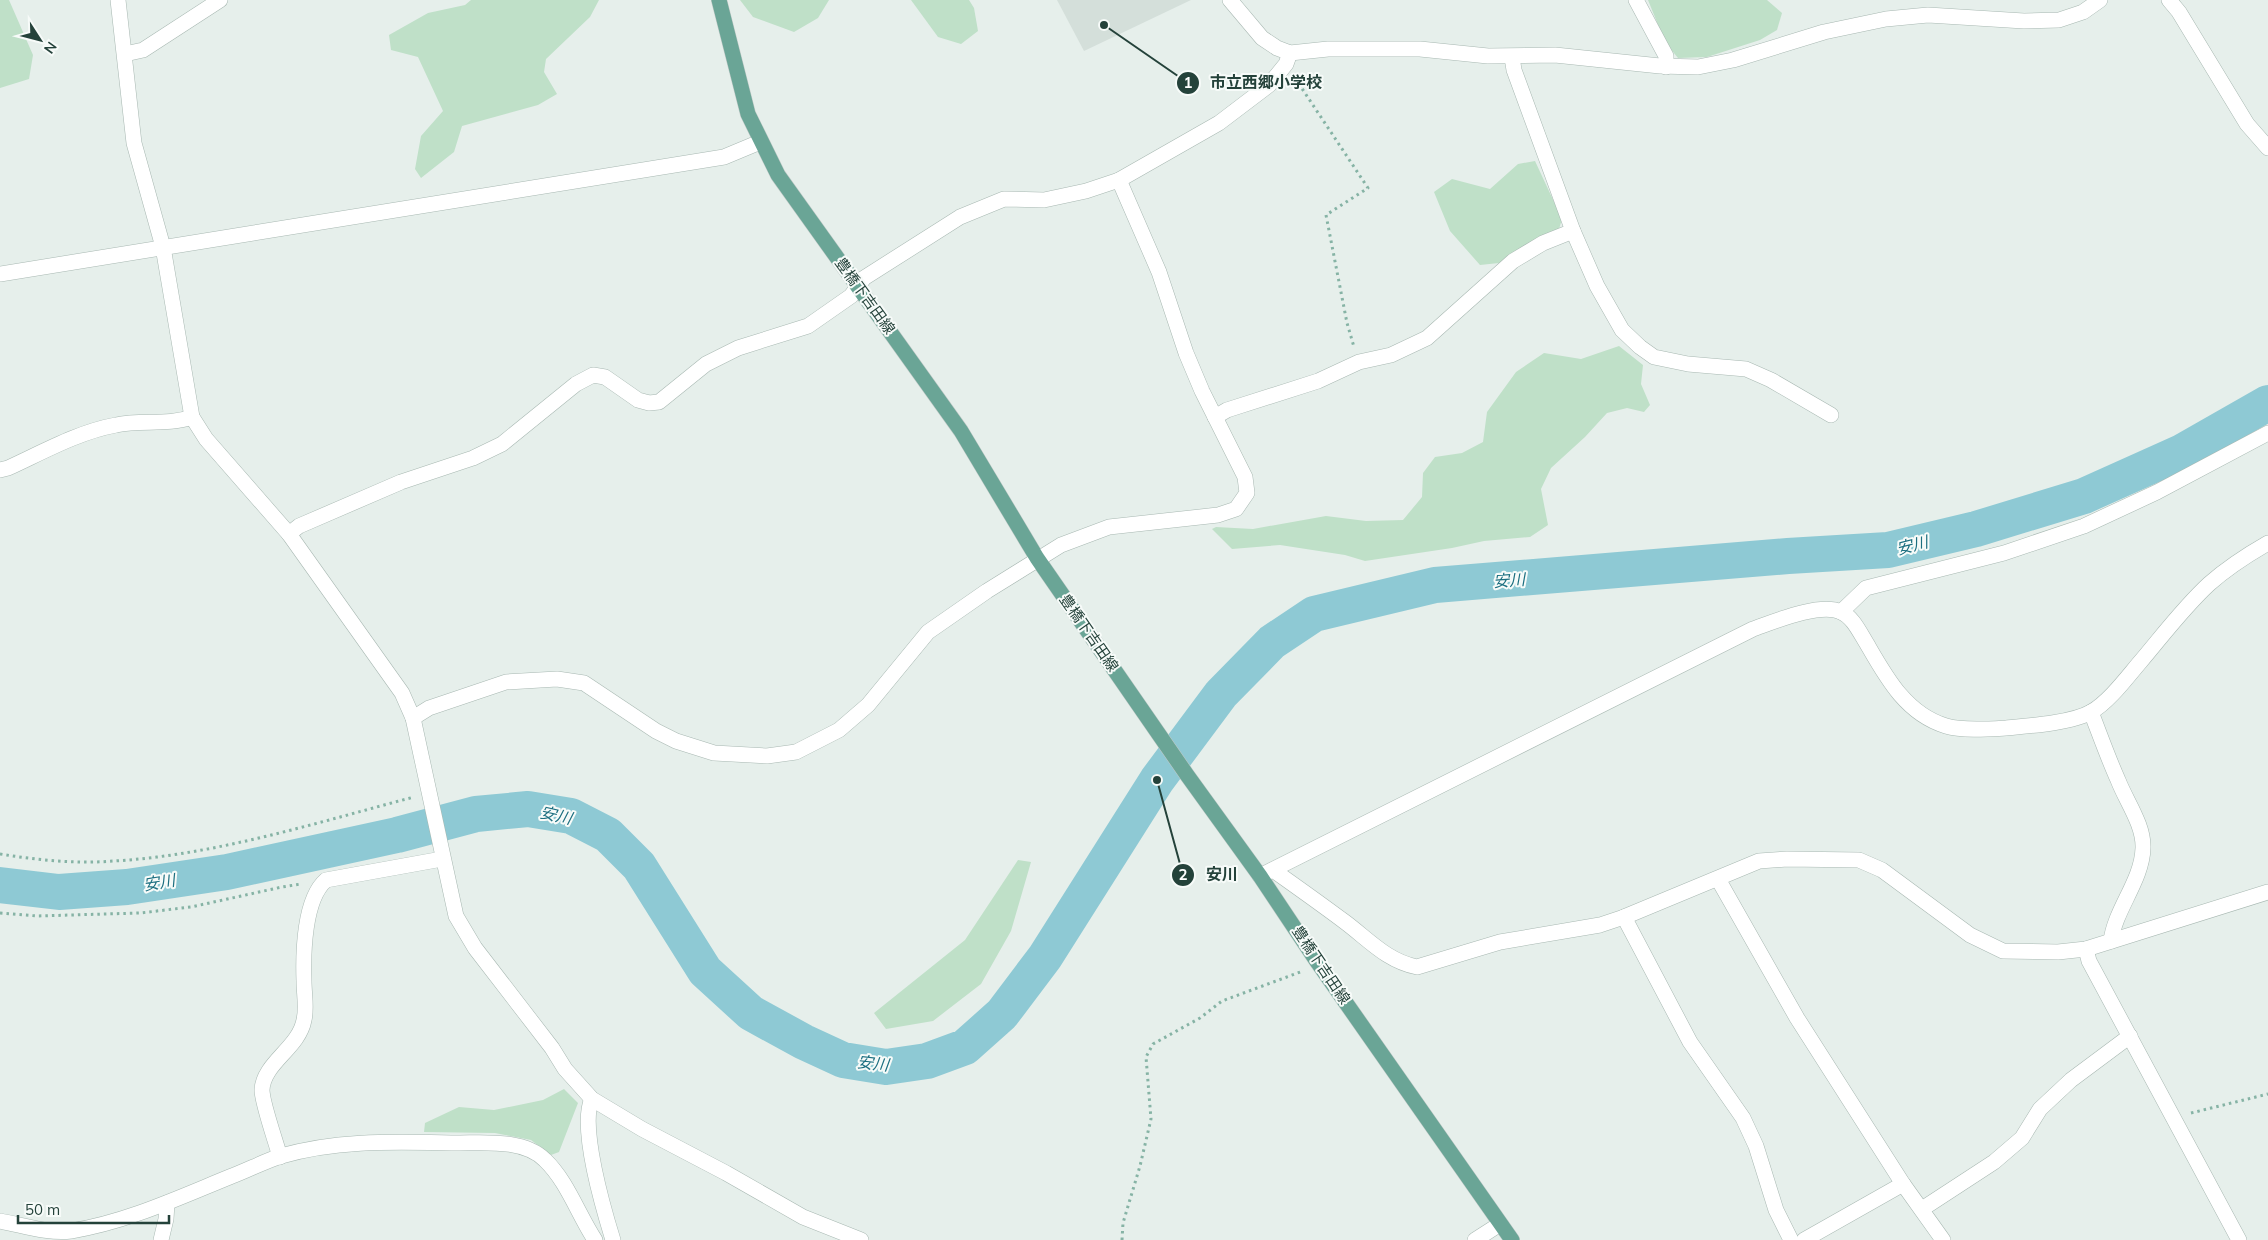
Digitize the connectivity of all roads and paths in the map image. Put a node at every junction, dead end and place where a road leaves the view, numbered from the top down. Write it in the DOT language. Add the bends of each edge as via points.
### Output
graph roads {
  1 [pos="118,0"];
  2 [pos="220,0"];
  3 [pos="719,0"];
  4 [pos="1230,0"];
  5 [pos="1636,0"];
  6 [pos="2100,0"];
  7 [pos="2169,0"];
  8 [pos="125,54"];
  9 [pos="1512,57"];
  10 [pos="1288,58"];
  11 [pos="1666,66"];
  12 [pos="760,142"];
  13 [pos="2268,148"];
  14 [pos="1120,180"];
  15 [pos="1573,230"];
  16 [pos="164,247"];
  17 [pos="0,274"];
  18 [pos="858,285"];
  19 [pos="1359,362"];
  20 [pos="1831,415"];
  21 [pos="192,417"];
  22 [pos="1215,417"];
  23 [pos="2268,433"];
  24 [pos="0,470"];
  25 [pos="289,534"];
  26 [pos="2268,543"];
  27 [pos="1037,558"];
  28 [pos="1841,612"];
  29 [pos="2091,712"];
  30 [pos="413,718"];
  31 [pos="430,796"];
  32 [pos="0,854"];
  33 [pos="442,859"];
  34 [pos="1266,873"];
  35 [pos="1718,879"];
  36 [pos="318,887"];
  37 [pos="2268,892"];
  38 [pos="0,912"];
  39 [pos="1624,917"];
  40 [pos="2111,941"];
  41 [pos="2086,949"];
  42 [pos="1318,963"];
  43 [pos="2130,1036"];
  44 [pos="2268,1094"];
  45 [pos="592,1099"];
  46 [pos="2173,1121"];
  47 [pos="280,1157"];
  48 [pos="1903,1184"];
  49 [pos="167,1202"];
  50 [pos="1922,1209"];
  51 [pos="0,1221"];
  52 [pos="1500,1224"];
  53 [pos="161,1240"];
  54 [pos="595,1240"];
  55 [pos="613,1240"];
  56 [pos="861,1240"];
  57 [pos="1122,1240"];
  58 [pos="1475,1240"];
  59 [pos="1512,1240"];
  60 [pos="1790,1240"];
  61 [pos="1804,1240"];
  62 [pos="1942,1240"];
  63 [pos="2239,1240"];
  1 -- 8 [label="street"];
  2 -- 8 [label="street" via="143,50"];
  3 -- 12 [label="main road, 豊橋下吉田線" via="740,88"];
  4 -- 10 [label="street" via="1262,38"];
  5 -- 11 [label="street" via="1666,56"];
  6 -- 11 [label="street" via="2083,12 2059,20 1928,15 1824,32 1733,60 1698,67"];
  7 -- 13 [label="street" via="2247,124"];
  8 -- 16 [label="street" via="134,143"];
  9 -- 10 [label="street" via="1420,49 1328,49"];
  9 -- 11 [label="street" via="1555,55"];
  9 -- 15 [label="street"];
  10 -- 14 [label="street" via="1269,85 1219,123"];
  10 -- 19 [label="path" via="1368,188 1326,215 1347,323"];
  12 -- 16 [label="street" via="724,157"];
  12 -- 18 [label="main road, 豊橋下吉田線" via="778,175"];
  14 -- 18 [label="street" via="1044,200 1004,199 960,216"];
  14 -- 22 [label="street" via="1159,272 1186,353"];
  15 -- 19 [label="street" via="1513,260 1427,338 1392,355"];
  15 -- 20 [label="street" via="1597,286 1622,330 1640,347 1654,357 1688,364 1746,369"];
  16 -- 17 [label="street"];
  16 -- 21 [label="street"];
  18 -- 25 [label="street" via="851,296 808,326 738,348 706,364 660,402 638,400 605,377 593,375 576,384 502,444 393,486 299,526"];
  18 -- 27 [label="main road, 豊橋下吉田線" via="961,431"];
  19 -- 22 [label="street" via="1318,381 1227,410"];
  21 -- 24 [label="street" via="178,422 118,424 90,431"];
  21 -- 25 [label="street" via="206,440"];
  22 -- 27 [label="street" via="1245,477 1246,493 1236,509 1218,515 1109,527 1061,544"];
  23 -- 28 [label="street" via="2157,492 2084,526 2004,553 1866,588"];
  25 -- 30 [label="street" via="402,693"];
  26 -- 29 [label="street" via="2246,555 2209,584 2114,692"];
  27 -- 30 [label="street" via="928,632 868,705 839,730 796,752 768,756 714,753 656,731 584,683 557,679 506,682 429,708"];
  27 -- 34 [label="main road, 豊橋下吉田線" via="1187,775"];
  28 -- 29 [label="street" via="1855,624 1885,675 1907,704 1947,727 2028,726"];
  28 -- 34 [label="street" via="1822,610 1790,615 1753,629"];
  29 -- 40 [label="street" via="2138,825 2143,847 2137,874 2112,931"];
  30 -- 31 [label="street"];
  31 -- 32 [label="path" via="226,846 158,858 112,862 59,861"];
  31 -- 33 [label="street"];
  33 -- 36 [label="street" via="326,880"];
  33 -- 45 [label="street" via="456,916 475,948 565,1069"];
  34 -- 39 [label="street" via="1320,903 1383,954 1417,967 1500,942 1560,933"];
  34 -- 42 [label="main road, 豊橋下吉田線"];
  35 -- 39 [label="street"];
  35 -- 41 [label="street" via="1759,861 1787,858 1859,860 1882,870 1970,935 2004,951"];
  35 -- 48 [label="street" via="1797,1018"];
  36 -- 38 [label="path" via="309,884 282,887 191,907 140,913 37,916"];
  36 -- 47 [label="street" via="311,902 304,965 305,1018 300,1036 267,1073 262,1091"];
  37 -- 40 [label="street"];
  39 -- 60 [label="street" via="1690,1042 1743,1118"];
  40 -- 41 [label="street"];
  41 -- 43 [label="street" via="2089,961"];
  42 -- 52 [label="main road, 豊橋下吉田線"];
  42 -- 57 [label="path" via="1305,971 1222,1001 1200,1018 1153,1044 1146,1056 1151,1119 1123,1223"];
  43 -- 46 [label="street"];
  43 -- 50 [label="street" via="2040,1109 2022,1138 1994,1162"];
  44 -- 46 [label="path"];
  45 -- 55 [label="street" via="589,1107 598,1194"];
  45 -- 56 [label="street" via="803,1217"];
  46 -- 63 [label="street"];
  47 -- 49 [label="street"];
  47 -- 54 [label="street" via="321,1146 372,1142 487,1143 526,1147 545,1159"];
  48 -- 50 [label="street"];
  48 -- 61 [label="street"];
  49 -- 51 [label="street" via="104,1224 68,1231"];
  49 -- 53 [label="street"];
  50 -- 62 [label="street"];
  52 -- 58 [label="street"];
  52 -- 59 [label="main road, 豊橋下吉田線"];
}
